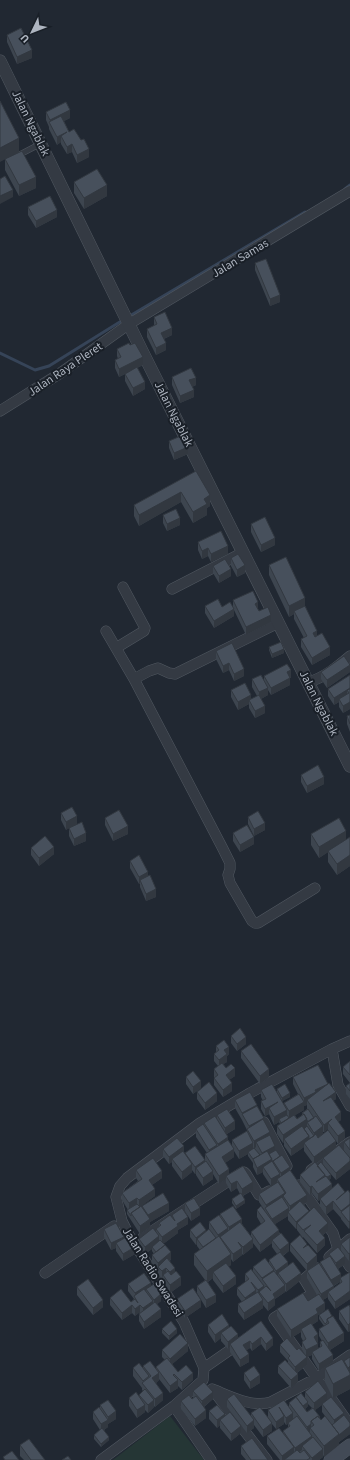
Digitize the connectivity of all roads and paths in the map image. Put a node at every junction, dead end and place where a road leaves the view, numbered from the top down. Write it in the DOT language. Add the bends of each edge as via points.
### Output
graph roads {
  1 [pos="0,61"];
  2 [pos="41,144"];
  3 [pos="16,156"];
  4 [pos="350,191"];
  5 [pos="126,318"];
  6 [pos="0,411"];
  7 [pos="243,552"];
  8 [pos="123,587"];
  9 [pos="172,589"];
  10 [pos="278,622"];
  11 [pos="106,631"];
  12 [pos="116,648"];
  13 [pos="350,656"];
  14 [pos="134,680"];
  15 [pos="308,682"];
  16 [pos="350,766"];
  17 [pos="315,888"];
  18 [pos="350,1041"];
  19 [pos="332,1049"];
  20 [pos="350,1106"];
  21 [pos="259,1113"];
  22 [pos="350,1142"];
  23 [pos="296,1180"];
  24 [pos="274,1187"];
  25 [pos="122,1221"];
  26 [pos="350,1239"];
  27 [pos="134,1243"];
  28 [pos="338,1249"];
  29 [pos="350,1267"];
  30 [pos="297,1270"];
  31 [pos="45,1273"];
  32 [pos="304,1280"];
  33 [pos="248,1337"];
  34 [pos="350,1355"];
  35 [pos="204,1368"];
  36 [pos="317,1378"];
  37 [pos="203,1380"];
  38 [pos="212,1389"];
  39 [pos="174,1406"];
  40 [pos="350,1425"];
  41 [pos="350,1446"];
  42 [pos="101,1460"];
  43 [pos="212,1460"];
  44 [pos="267,1460"];
  45 [pos="331,1460"];
  1 -- 2 [label="street, Jalan Ngablak"];
  2 -- 3 [label="lane"];
  2 -- 5 [label="street, Jalan Ngablak"];
  4 -- 5 [label="street, Jalan Samas"];
  5 -- 6 [label="street, Jalan Raya Pleret" via="59,374"];
  5 -- 7 [label="street, Jalan Ngablak"];
  7 -- 9 [label="street"];
  7 -- 10 [label="street, Jalan Ngablak"];
  8 -- 12 [label="street" via="145,628"];
  10 -- 14 [label="street" via="175,674 158,668"];
  10 -- 15 [label="street, Jalan Ngablak"];
  11 -- 12 [label="street"];
  12 -- 14 [label="street"];
  13 -- 15 [label="street" via="333,671 318,680"];
  14 -- 17 [label="street" via="230,863 230,883 252,921 258,923"];
  15 -- 16 [label="street, Jalan Ngablak"];
  18 -- 19 [label="street, Jalan Radio Swadesi"];
  19 -- 20 [label="street" via="338,1085"];
  19 -- 25 [label="street, Jalan Radio Swadesi" via="188,1131 122,1182 116,1197"];
  21 -- 23 [label="street"];
  22 -- 23 [label="street"];
  23 -- 28 [label="street" via="333,1233"];
  24 -- 27 [label="street" via="259,1195 246,1174 241,1173"];
  25 -- 27 [label="street, Jalan Radio Swadesi"];
  25 -- 31 [label="street"];
  26 -- 28 [label="street"];
  27 -- 35 [label="street, Jalan Radio Swadesi" via="184,1322"];
  28 -- 29 [label="street"];
  28 -- 32 [label="street"];
  30 -- 32 [label="street"];
  32 -- 36 [label="street" via="313,1293 270,1321"];
  33 -- 35 [label="street"];
  34 -- 36 [label="street"];
  35 -- 37 [label="street, Jalan Radio Swadesi"];
  36 -- 38 [label="street" via="260,1405"];
  36 -- 40 [label="street"];
  37 -- 38 [label="street"];
  37 -- 39 [label="street"];
  38 -- 44 [label="street"];
  39 -- 42 [label="street"];
  39 -- 43 [label="street"];
  41 -- 45 [label="main road"];
}
